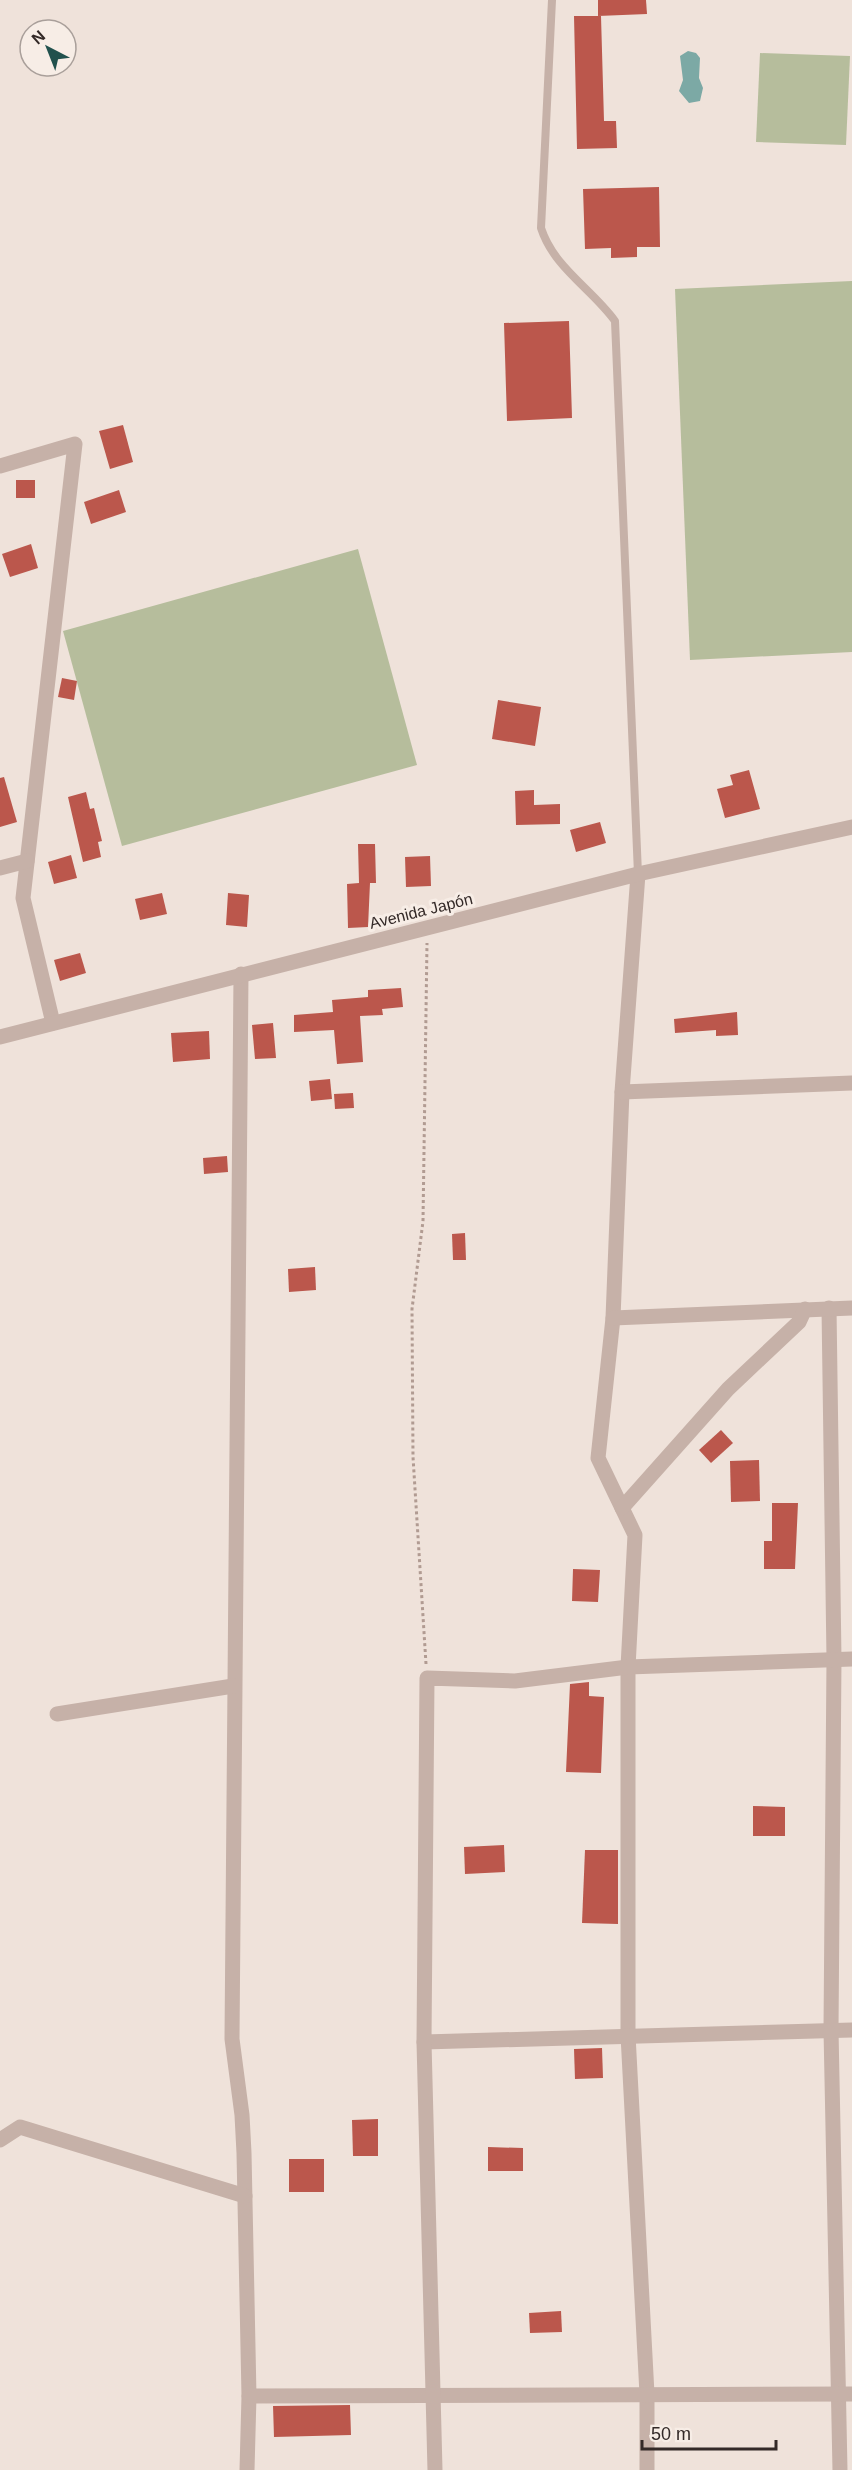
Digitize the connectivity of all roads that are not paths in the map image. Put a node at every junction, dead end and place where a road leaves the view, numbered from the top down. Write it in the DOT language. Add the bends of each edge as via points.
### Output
graph roads {
  1 [pos="552,0"];
  2 [pos="0,466"];
  3 [pos="852,826"];
  4 [pos="27,861"];
  5 [pos="0,868"];
  6 [pos="638,874"];
  7 [pos="241,974"];
  8 [pos="53,1023"];
  9 [pos="0,1037"];
  10 [pos="852,1083"];
  11 [pos="622,1092"];
  12 [pos="829,1308"];
  13 [pos="852,1308"];
  14 [pos="806,1309"];
  15 [pos="613,1318"];
  16 [pos="622,1508"];
  17 [pos="834,1659"];
  18 [pos="852,1659"];
  19 [pos="628,1667"];
  20 [pos="233,1686"];
  21 [pos="57,1714"];
  22 [pos="831,2030"];
  23 [pos="852,2030"];
  24 [pos="628,2035"];
  25 [pos="424,2042"];
  26 [pos="0,2140"];
  27 [pos="245,2196"];
  28 [pos="647,2394"];
  29 [pos="846,2394"];
  30 [pos="432,2395"];
  31 [pos="249,2396"];
  32 [pos="247,2470"];
  33 [pos="435,2470"];
  34 [pos="646,2470"];
  35 [pos="840,2470"];
  1 -- 6 [label="lane" via="541,228 559,262 615,321"];
  2 -- 4 [label="street" via="75,444"];
  3 -- 6 [label="street, Avenida Japón"];
  4 -- 5 [label="street"];
  4 -- 8 [label="street" via="23,898"];
  6 -- 7 [label="street, Avenida Japón"];
  6 -- 11 [label="street"];
  7 -- 8 [label="street, Avenida Japón"];
  7 -- 20 [label="street"];
  8 -- 9 [label="street, Avenida Japón"];
  10 -- 11 [label="street"];
  11 -- 15 [label="street"];
  12 -- 13 [label="street"];
  12 -- 14 [label="street"];
  12 -- 17 [label="street"];
  14 -- 15 [label="street"];
  14 -- 16 [label="street" via="799,1322 728,1389"];
  15 -- 16 [label="street" via="598,1458"];
  16 -- 19 [label="street" via="635,1535"];
  17 -- 18 [label="street"];
  17 -- 19 [label="street"];
  17 -- 22 [label="street"];
  19 -- 24 [label="street"];
  19 -- 25 [label="street" via="515,1681 427,1678"];
  20 -- 21 [label="street"];
  20 -- 27 [label="street" via="232,2039 242,2115"];
  22 -- 23 [label="street"];
  22 -- 24 [label="street"];
  22 -- 29 [label="street"];
  24 -- 25 [label="street"];
  24 -- 28 [label="street"];
  25 -- 30 [label="street"];
  26 -- 27 [label="street" via="20,2127"];
  27 -- 31 [label="street"];
  28 -- 29 [label="street"];
  28 -- 30 [label="street"];
  28 -- 34 [label="street"];
  29 -- 35 [label="street"];
  30 -- 31 [label="street"];
  30 -- 33 [label="street"];
  31 -- 32 [label="street"];
}
